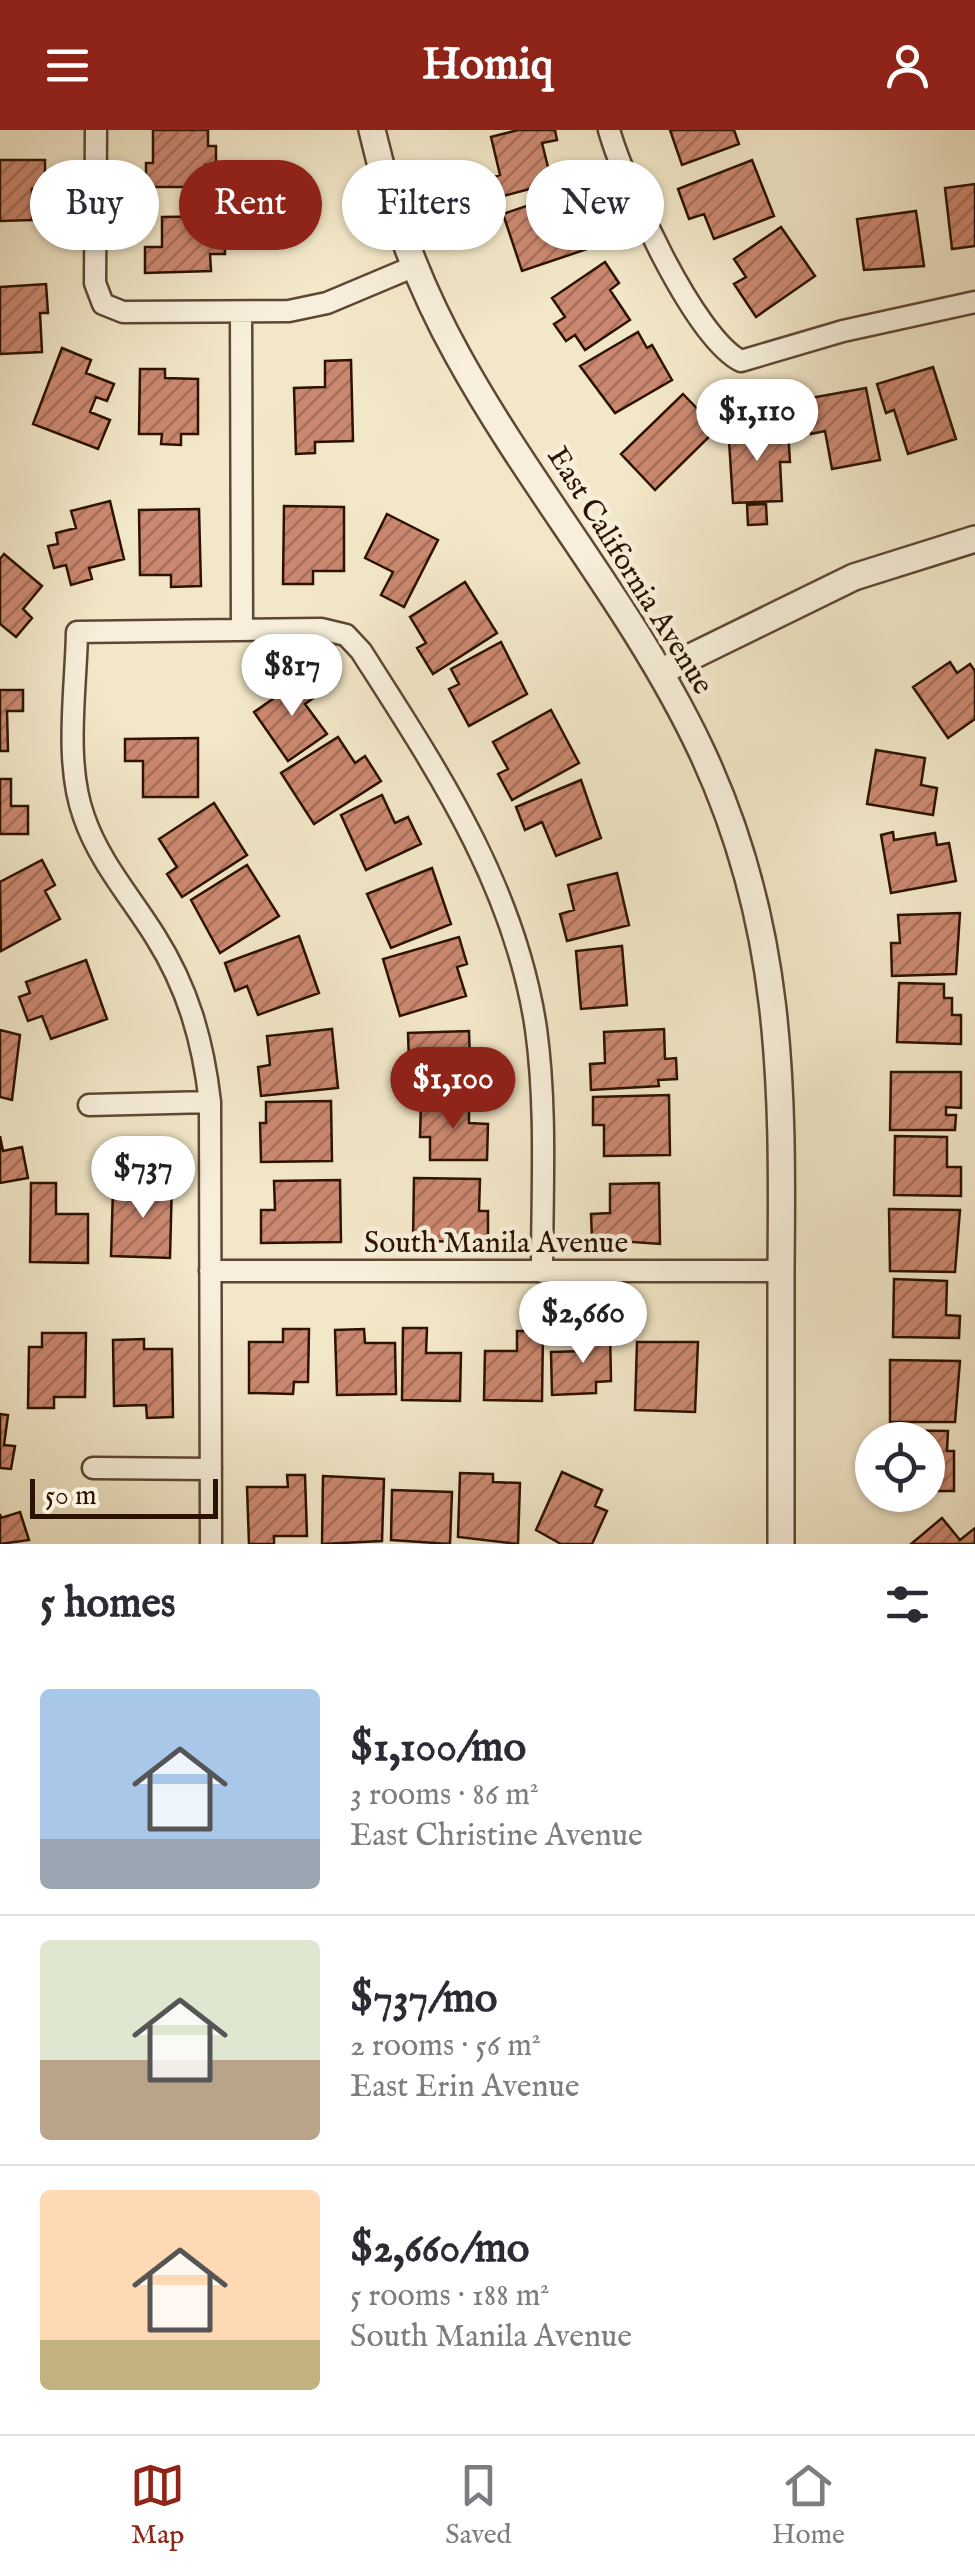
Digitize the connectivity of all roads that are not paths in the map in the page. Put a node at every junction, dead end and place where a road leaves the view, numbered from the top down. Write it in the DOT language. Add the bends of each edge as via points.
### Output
graph roads {
  1 [pos="96,130"];
  2 [pos="372,130"];
  3 [pos="608,130"];
  4 [pos="414,266"];
  5 [pos="975,302"];
  6 [pos="241,312"];
  7 [pos="975,539"];
  8 [pos="242,630"];
  9 [pos="662,670"];
  10 [pos="210,1102"];
  11 [pos="89,1105"];
  12 [pos="210,1271"];
  13 [pos="781,1271"];
  14 [pos="542,1272"];
  15 [pos="94,1468"];
  16 [pos="211,1470"];
  17 [pos="211,1544"];
  18 [pos="781,1544"];
  1 -- 6 [label="street" via="95,284 102,304 123,312"];
  2 -- 4 [label="street, East California Avenue"];
  3 -- 5 [label="street" via="650,232 716,343 742,360"];
  4 -- 6 [label="street" via="327,304"];
  4 -- 9 [label="street, East California Avenue" via="458,357"];
  6 -- 8 [label="street"];
  7 -- 9 [label="street" via="854,577"];
  8 -- 10 [label="street" via="77,632 75,770 82,814 182,988 204,1051"];
  8 -- 14 [label="street" via="346,635 473,832 505,907 536,1030"];
  9 -- 13 [label="street, East California Avenue" via="730,820 766,950 784,1104"];
  10 -- 11 [label="street"];
  10 -- 12 [label="street"];
  12 -- 14 [label="street, South Manila Avenue"];
  12 -- 16 [label="street"];
  13 -- 14 [label="street, South Manila Avenue"];
  13 -- 18 [label="street, East California Avenue"];
  15 -- 16 [label="street"];
  16 -- 17 [label="street"];
}
